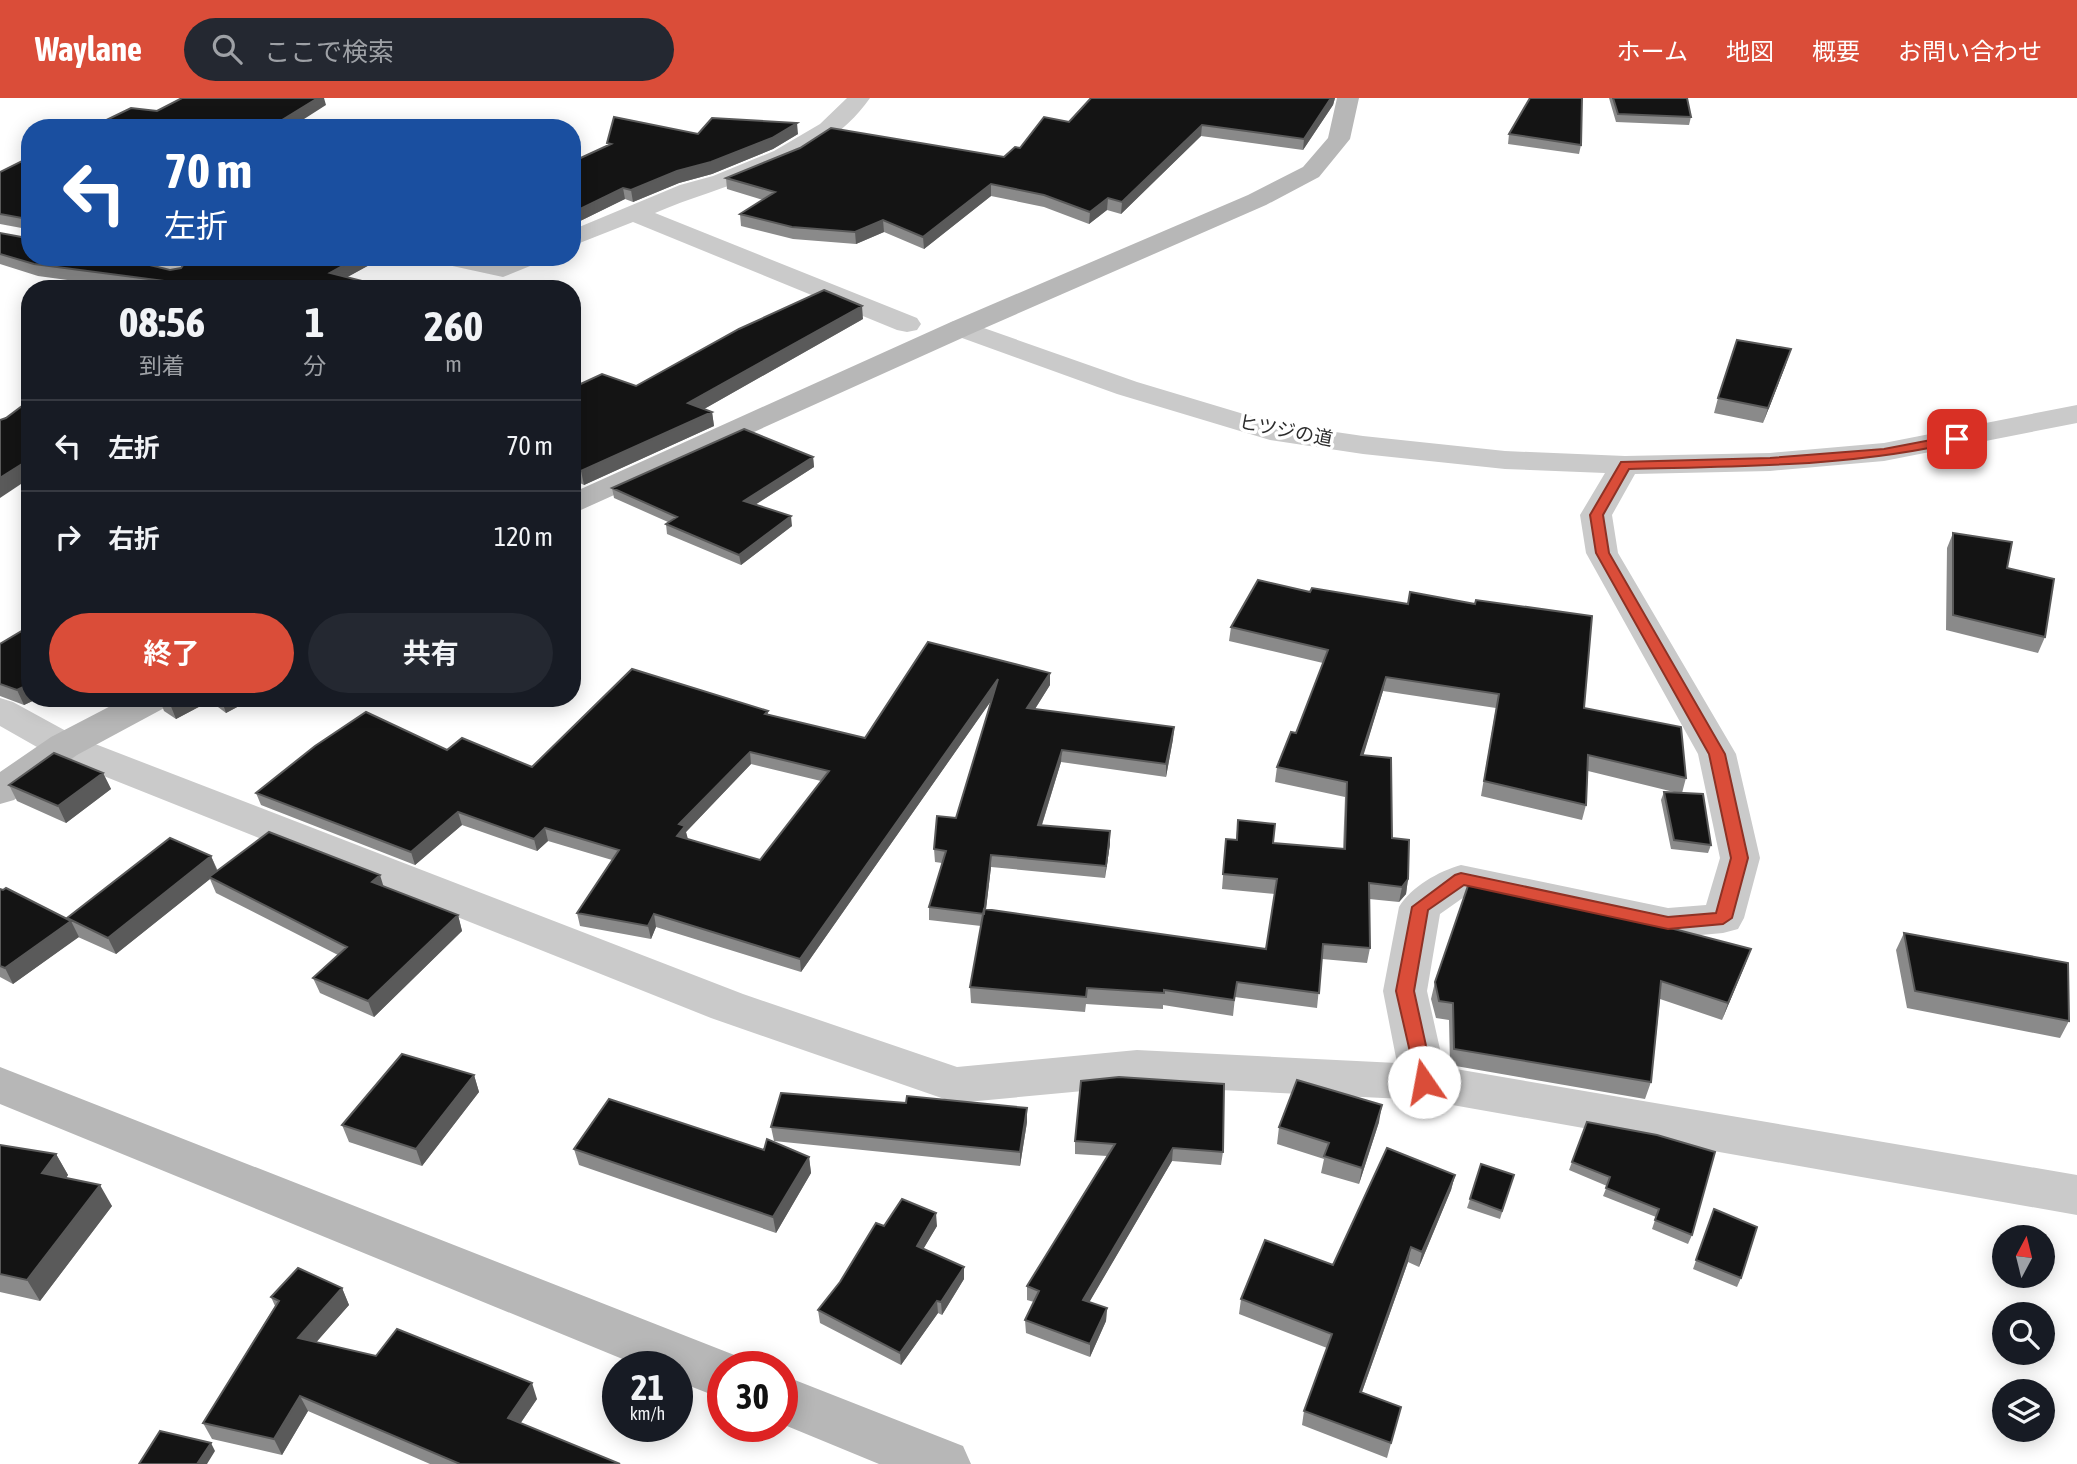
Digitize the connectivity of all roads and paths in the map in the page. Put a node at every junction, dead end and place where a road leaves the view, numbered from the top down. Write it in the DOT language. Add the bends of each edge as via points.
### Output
graph roads {
  1 [pos="859,98"];
  2 [pos="1348,98"];
  3 [pos="633,213"];
  4 [pos="581,235"];
  5 [pos="151,266"];
  6 [pos="488,266"];
  7 [pos="510,266"];
  8 [pos="177,272"];
  9 [pos="907,324"];
  10 [pos="961,328"];
  11 [pos="2077,414"];
  12 [pos="1625,465"];
  13 [pos="581,501"];
  14 [pos="138,707"];
  15 [pos="0,710"];
  16 [pos="64,746"];
  17 [pos="0,791"];
  18 [pos="1424,1082"];
  19 [pos="0,1085"];
  20 [pos="2077,1195"];
  21 [pos="707,1370"];
  22 [pos="798,1405"];
  23 [pos="943,1464"];
  1 -- 3 [label="street" via="828,129 782,156"];
  2 -- 10 [label="street" via="1339,139 1311,172 1257,200"];
  3 -- 4 [label="street"];
  3 -- 9 [label="street"];
  5 -- 8 [label="street"];
  6 -- 7 [label="street"];
  10 -- 12 [label="street, ヒツジの道" via="1127,388 1270,431 1505,460"];
  10 -- 13 [label="street"];
  11 -- 12 [label="street, ヒツジの道" via="1884,452 1770,462"];
  12 -- 18 [label="street" via="1596,515 1602,553 1717,754 1740,858 1723,918 1668,923 1461,879 1420,907 1405,991"];
  14 -- 16 [label="street"];
  15 -- 16 [label="street"];
  16 -- 17 [label="street"];
  16 -- 18 [label="street" via="727,1006 956,1085 1137,1068"];
  18 -- 20 [label="street"];
  19 -- 21 [label="street"];
  22 -- 23 [label="street"];
}
